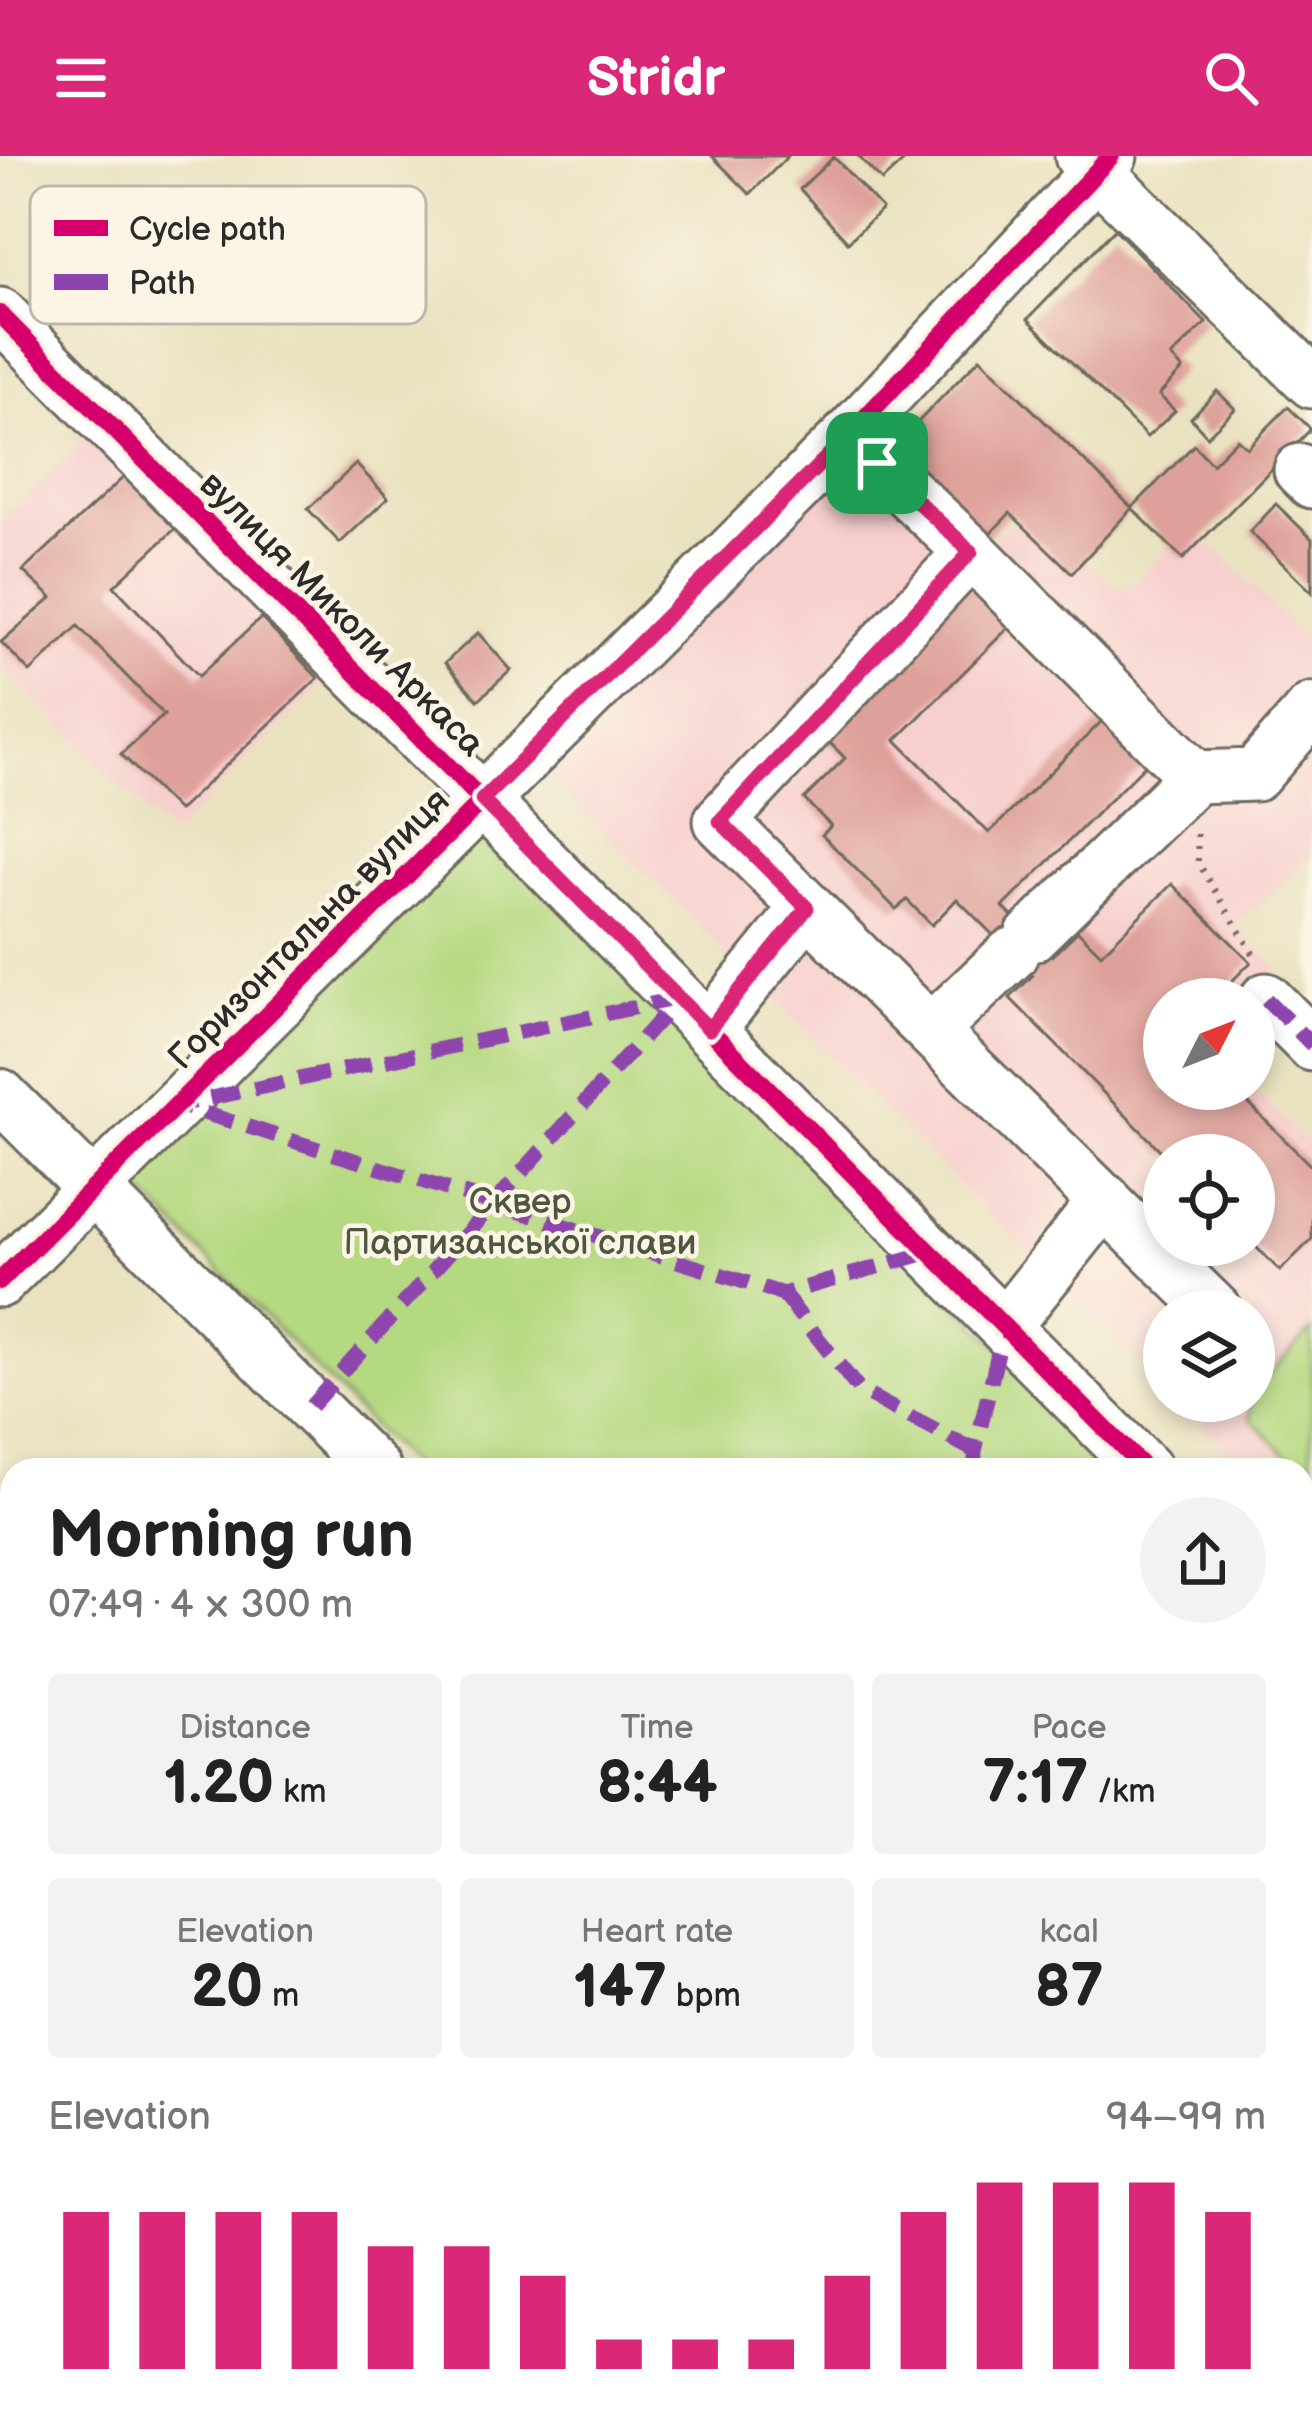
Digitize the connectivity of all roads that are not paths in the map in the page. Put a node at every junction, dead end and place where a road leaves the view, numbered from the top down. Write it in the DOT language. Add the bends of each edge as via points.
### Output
graph roads {
  1 [pos="1096,161"];
  2 [pos="0,314"];
  3 [pos="1312,382"];
  4 [pos="848,436"];
  5 [pos="971,552"];
  6 [pos="1312,709"];
  7 [pos="1196,777"];
  8 [pos="482,800"];
  9 [pos="807,908"];
  10 [pos="1275,1008"];
  11 [pos="709,1029"];
  12 [pos="932,1031"];
  13 [pos="1312,1045"];
  14 [pos="0,1095"];
  15 [pos="92,1188"];
  16 [pos="1105,1200"];
  17 [pos="0,1281"];
  18 [pos="1195,1290"];
  19 [pos="1004,1327"];
  20 [pos="363,1458"];
  21 [pos="1134,1458"];
  1 -- 3 [label="street"];
  1 -- 4 [label="street, Горизонтальна вулиця"];
  2 -- 8 [label="street, вулиця Миколи Аркаса"];
  4 -- 5 [label="street"];
  4 -- 8 [label="street, Горизонтальна вулиця"];
  5 -- 7 [label="street"];
  5 -- 9 [label="street" via="720,821"];
  6 -- 7 [label="street" via="1255,775"];
  7 -- 12 [label="street"];
  8 -- 11 [label="street, вулиця Миколи Аркаса"];
  8 -- 15 [label="street, Горизонтальна вулиця"];
  9 -- 11 [label="street"];
  9 -- 12 [label="street"];
  10 -- 13 [label="street"];
  11 -- 19 [label="street, вулиця Миколи Аркаса"];
  12 -- 16 [label="street"];
  14 -- 15 [label="street"];
  15 -- 17 [label="street, Горизонтальна вулиця"];
  15 -- 20 [label="street"];
  16 -- 18 [label="street"];
  16 -- 19 [label="street"];
  19 -- 21 [label="street, вулиця Миколи Аркаса"];
}
